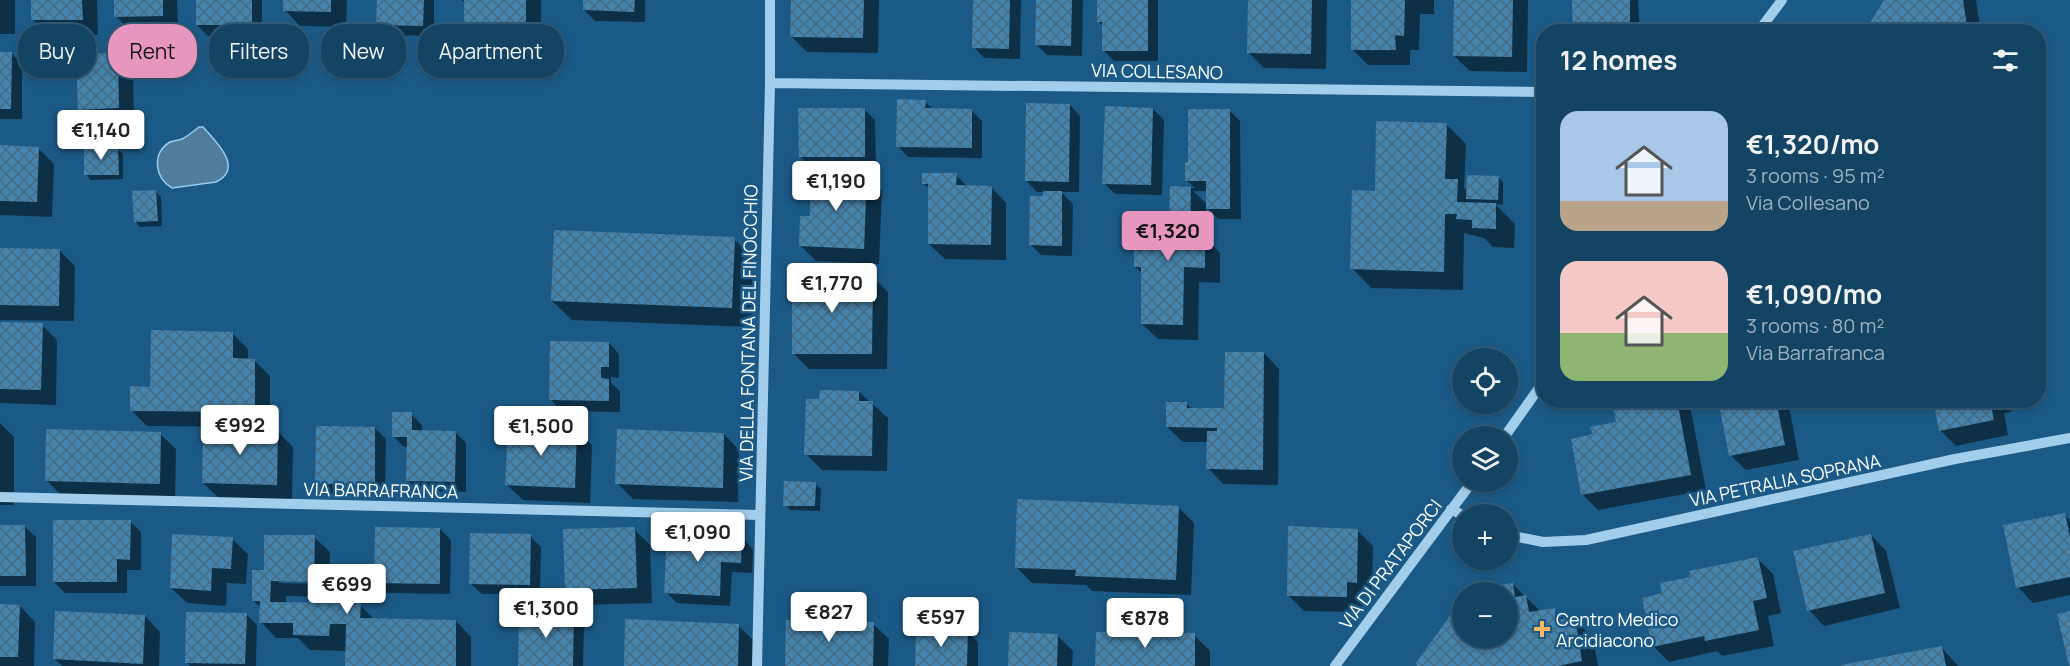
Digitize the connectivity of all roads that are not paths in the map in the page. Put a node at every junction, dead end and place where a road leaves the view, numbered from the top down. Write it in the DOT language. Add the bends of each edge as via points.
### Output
graph roads {
  1 [pos="770,0"];
  2 [pos="1782,0"];
  3 [pos="1764,24"];
  4 [pos="770,83"];
  5 [pos="1536,92"];
  6 [pos="1536,392"];
  7 [pos="1512,426"];
  8 [pos="2070,438"];
  9 [pos="1464,492"];
  10 [pos="0,498"];
  11 [pos="1451,509"];
  12 [pos="760,515"];
  13 [pos="1518,537"];
  14 [pos="757,666"];
  15 [pos="1335,666"];
  1 -- 4 [label="street, VIA DELLA FONTANA DEL FINOCCHIO"];
  2 -- 3 [label="street"];
  4 -- 5 [label="street, VIA COLLESANO"];
  4 -- 12 [label="street, VIA DELLA FONTANA DEL FINOCCHIO"];
  6 -- 7 [label="street"];
  8 -- 13 [label="street, VIA PETRALIA SOPRANA" via="1955,459 1586,540 1543,543"];
  9 -- 11 [label="street, VIA DI PRATAPORCI"];
  10 -- 12 [label="street, VIA BARRAFRANCA"];
  11 -- 15 [label="street, VIA DI PRATAPORCI"];
  12 -- 14 [label="street, VIA DELLA FONTANA DEL FINOCCHIO"];
}
